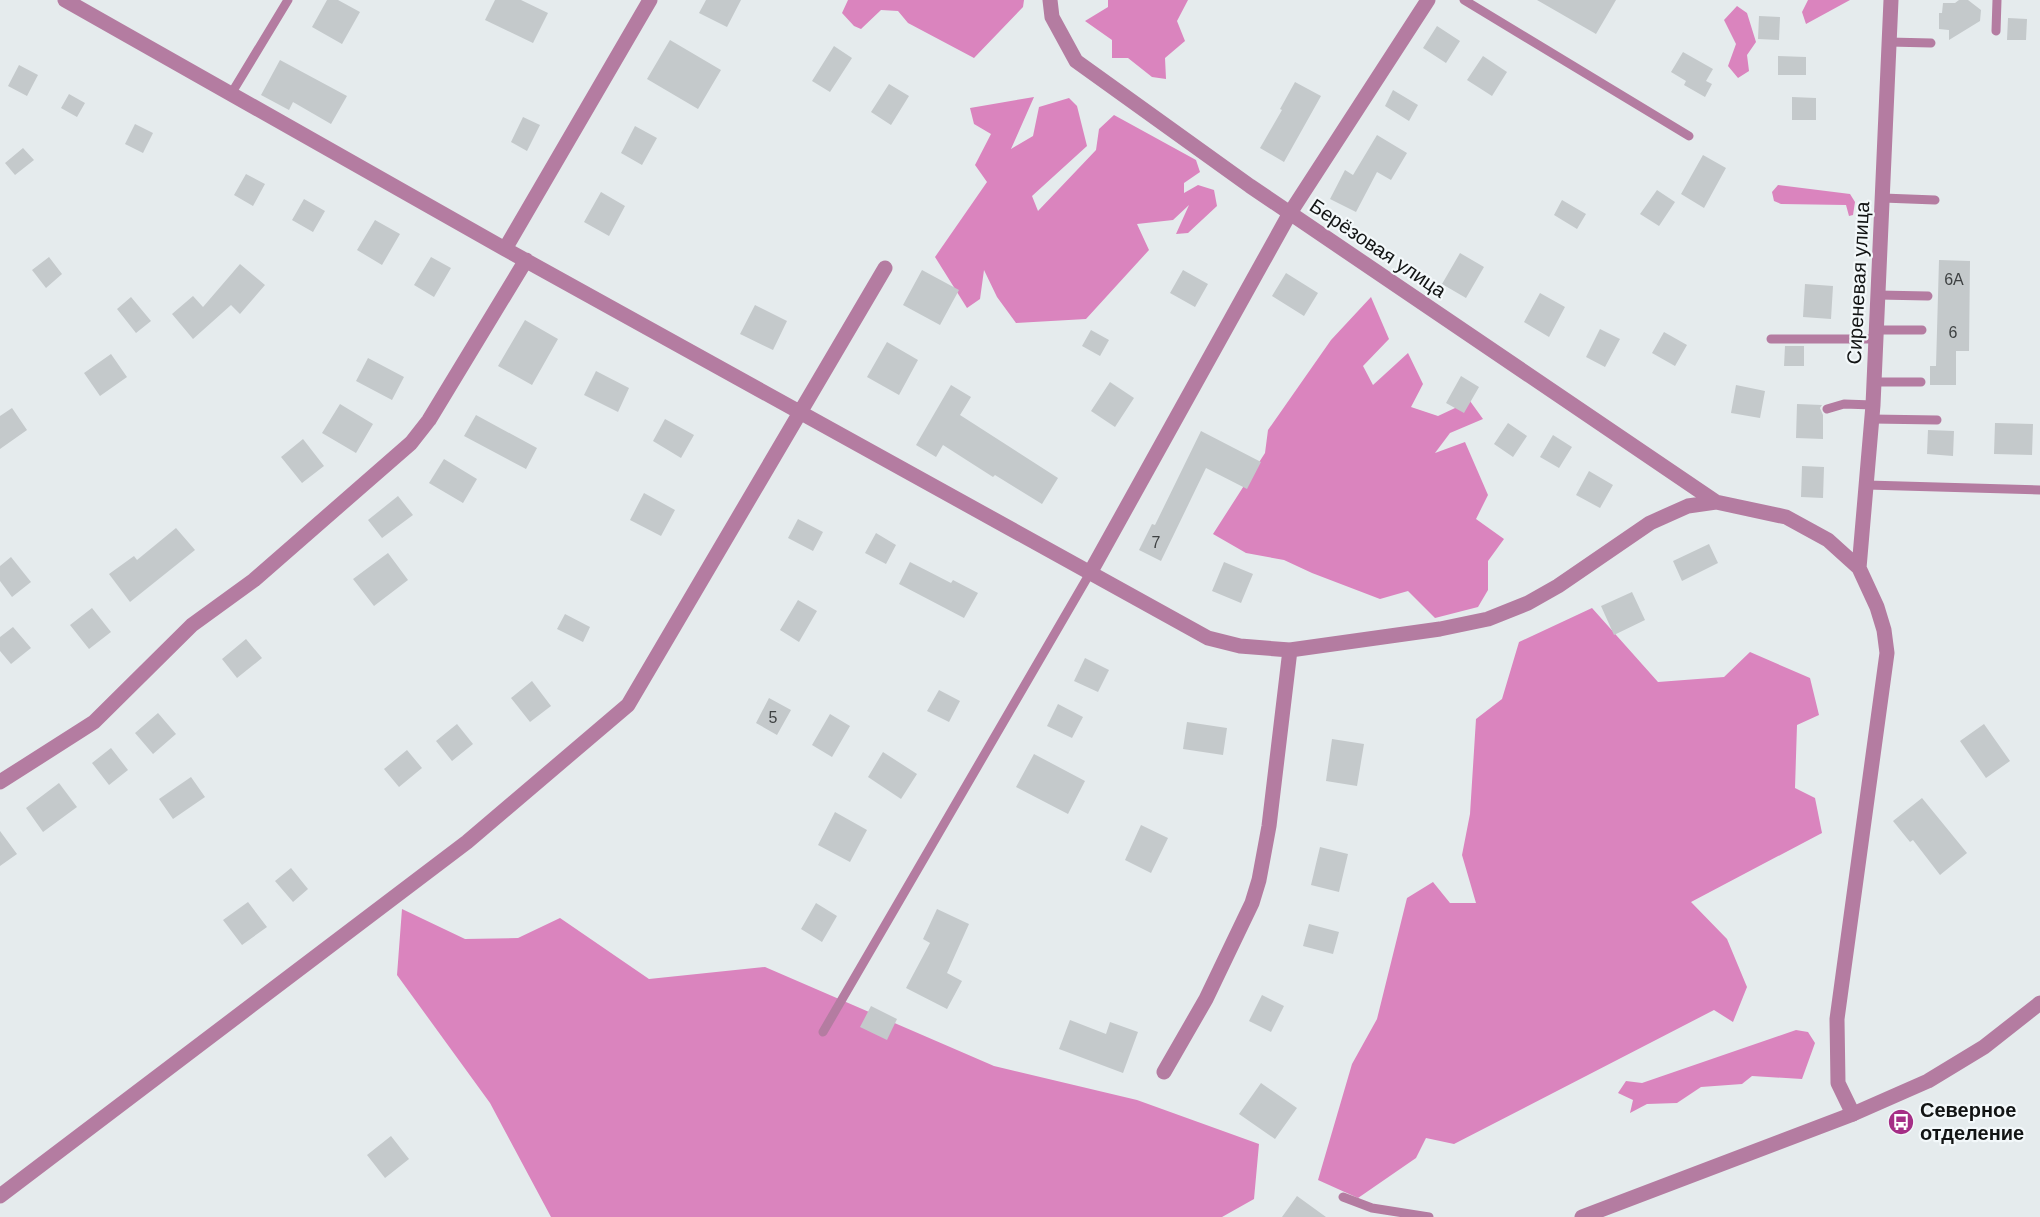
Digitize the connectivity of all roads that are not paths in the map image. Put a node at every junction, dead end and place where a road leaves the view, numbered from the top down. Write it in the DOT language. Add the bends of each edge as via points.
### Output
graph roads {
  1 [pos="64,0"];
  2 [pos="288,0"];
  3 [pos="650,0"];
  4 [pos="1050,0"];
  5 [pos="1428,0"];
  6 [pos="1464,0"];
  7 [pos="1891,0"];
  8 [pos="1997,0"];
  9 [pos="1996,31"];
  10 [pos="1889,42"];
  11 [pos="1931,43"];
  12 [pos="231,94"];
  13 [pos="1689,136"];
  14 [pos="1883,198"];
  15 [pos="1935,200"];
  16 [pos="1290,213"];
  17 [pos="505,249"];
  18 [pos="526,261"];
  19 [pos="885,268"];
  20 [pos="1878,295"];
  21 [pos="1928,296"];
  22 [pos="1922,330"];
  23 [pos="1876,334"];
  24 [pos="1771,339"];
  25 [pos="1874,381"];
  26 [pos="1921,382"];
  27 [pos="1827,409"];
  28 [pos="801,412"];
  29 [pos="1873,412"];
  30 [pos="1937,420"];
  31 [pos="1867,485"];
  32 [pos="2040,490"];
  33 [pos="1716,502"];
  34 [pos="1859,568"];
  35 [pos="1090,573"];
  36 [pos="1290,650"];
  37 [pos="0,782"];
  38 [pos="2040,1003"];
  39 [pos="823,1032"];
  40 [pos="1164,1072"];
  41 [pos="1853,1114"];
  42 [pos="0,1196"];
  43 [pos="1343,1197"];
  44 [pos="1429,1217"];
  45 [pos="1582,1217"];
  1 -- 12 [label="street"];
  2 -- 12 [label="lane"];
  3 -- 17 [label="street"];
  4 -- 16 [label="street, Берёзовая улица" via="1052,17 1076,60"];
  5 -- 16 [label="street"];
  6 -- 13 [label="lane"];
  7 -- 10 [label="street, Сиреневая улица"];
  8 -- 9 [label="lane"];
  10 -- 11 [label="lane"];
  10 -- 14 [label="street, Сиреневая улица"];
  12 -- 17 [label="street"];
  14 -- 15 [label="lane"];
  14 -- 20 [label="street, Сиреневая улица"];
  16 -- 33 [label="street, Берёзовая улица"];
  16 -- 35 [label="street"];
  17 -- 18 [label="street"];
  18 -- 28 [label="street"];
  18 -- 37 [label="street" via="411,443 254,579 192,625 94,722"];
  19 -- 28 [label="street"];
  20 -- 21 [label="lane"];
  20 -- 23 [label="street, Сиреневая улица"];
  22 -- 23 [label="lane"];
  23 -- 24 [label="lane"];
  23 -- 25 [label="street, Сиреневая улица"];
  25 -- 26 [label="lane"];
  25 -- 29 [label="street, Сиреневая улица"];
  27 -- 29 [label="lane" via="1844,404"];
  28 -- 35 [label="street"];
  28 -- 42 [label="street" via="628,705 467,842"];
  29 -- 30 [label="lane"];
  29 -- 31 [label="street, Сиреневая улица"];
  31 -- 32 [label="lane"];
  31 -- 34 [label="street, Сиреневая улица"];
  33 -- 34 [label="street" via="1786,517 1828,540"];
  33 -- 36 [label="street" via="1688,506 1650,523 1558,586 1488,619"];
  34 -- 41 [label="street" via="1877,607 1887,653 1837,1019 1838,1083"];
  35 -- 36 [label="street" via="1208,638 1240,646"];
  35 -- 39 [label="lane"];
  36 -- 40 [label="street" via="1259,880 1206,999"];
  38 -- 41 [label="street" via="1984,1047 1928,1081"];
  41 -- 45 [label="street"];
  43 -- 44 [label="lane" via="1372,1208"];
}
